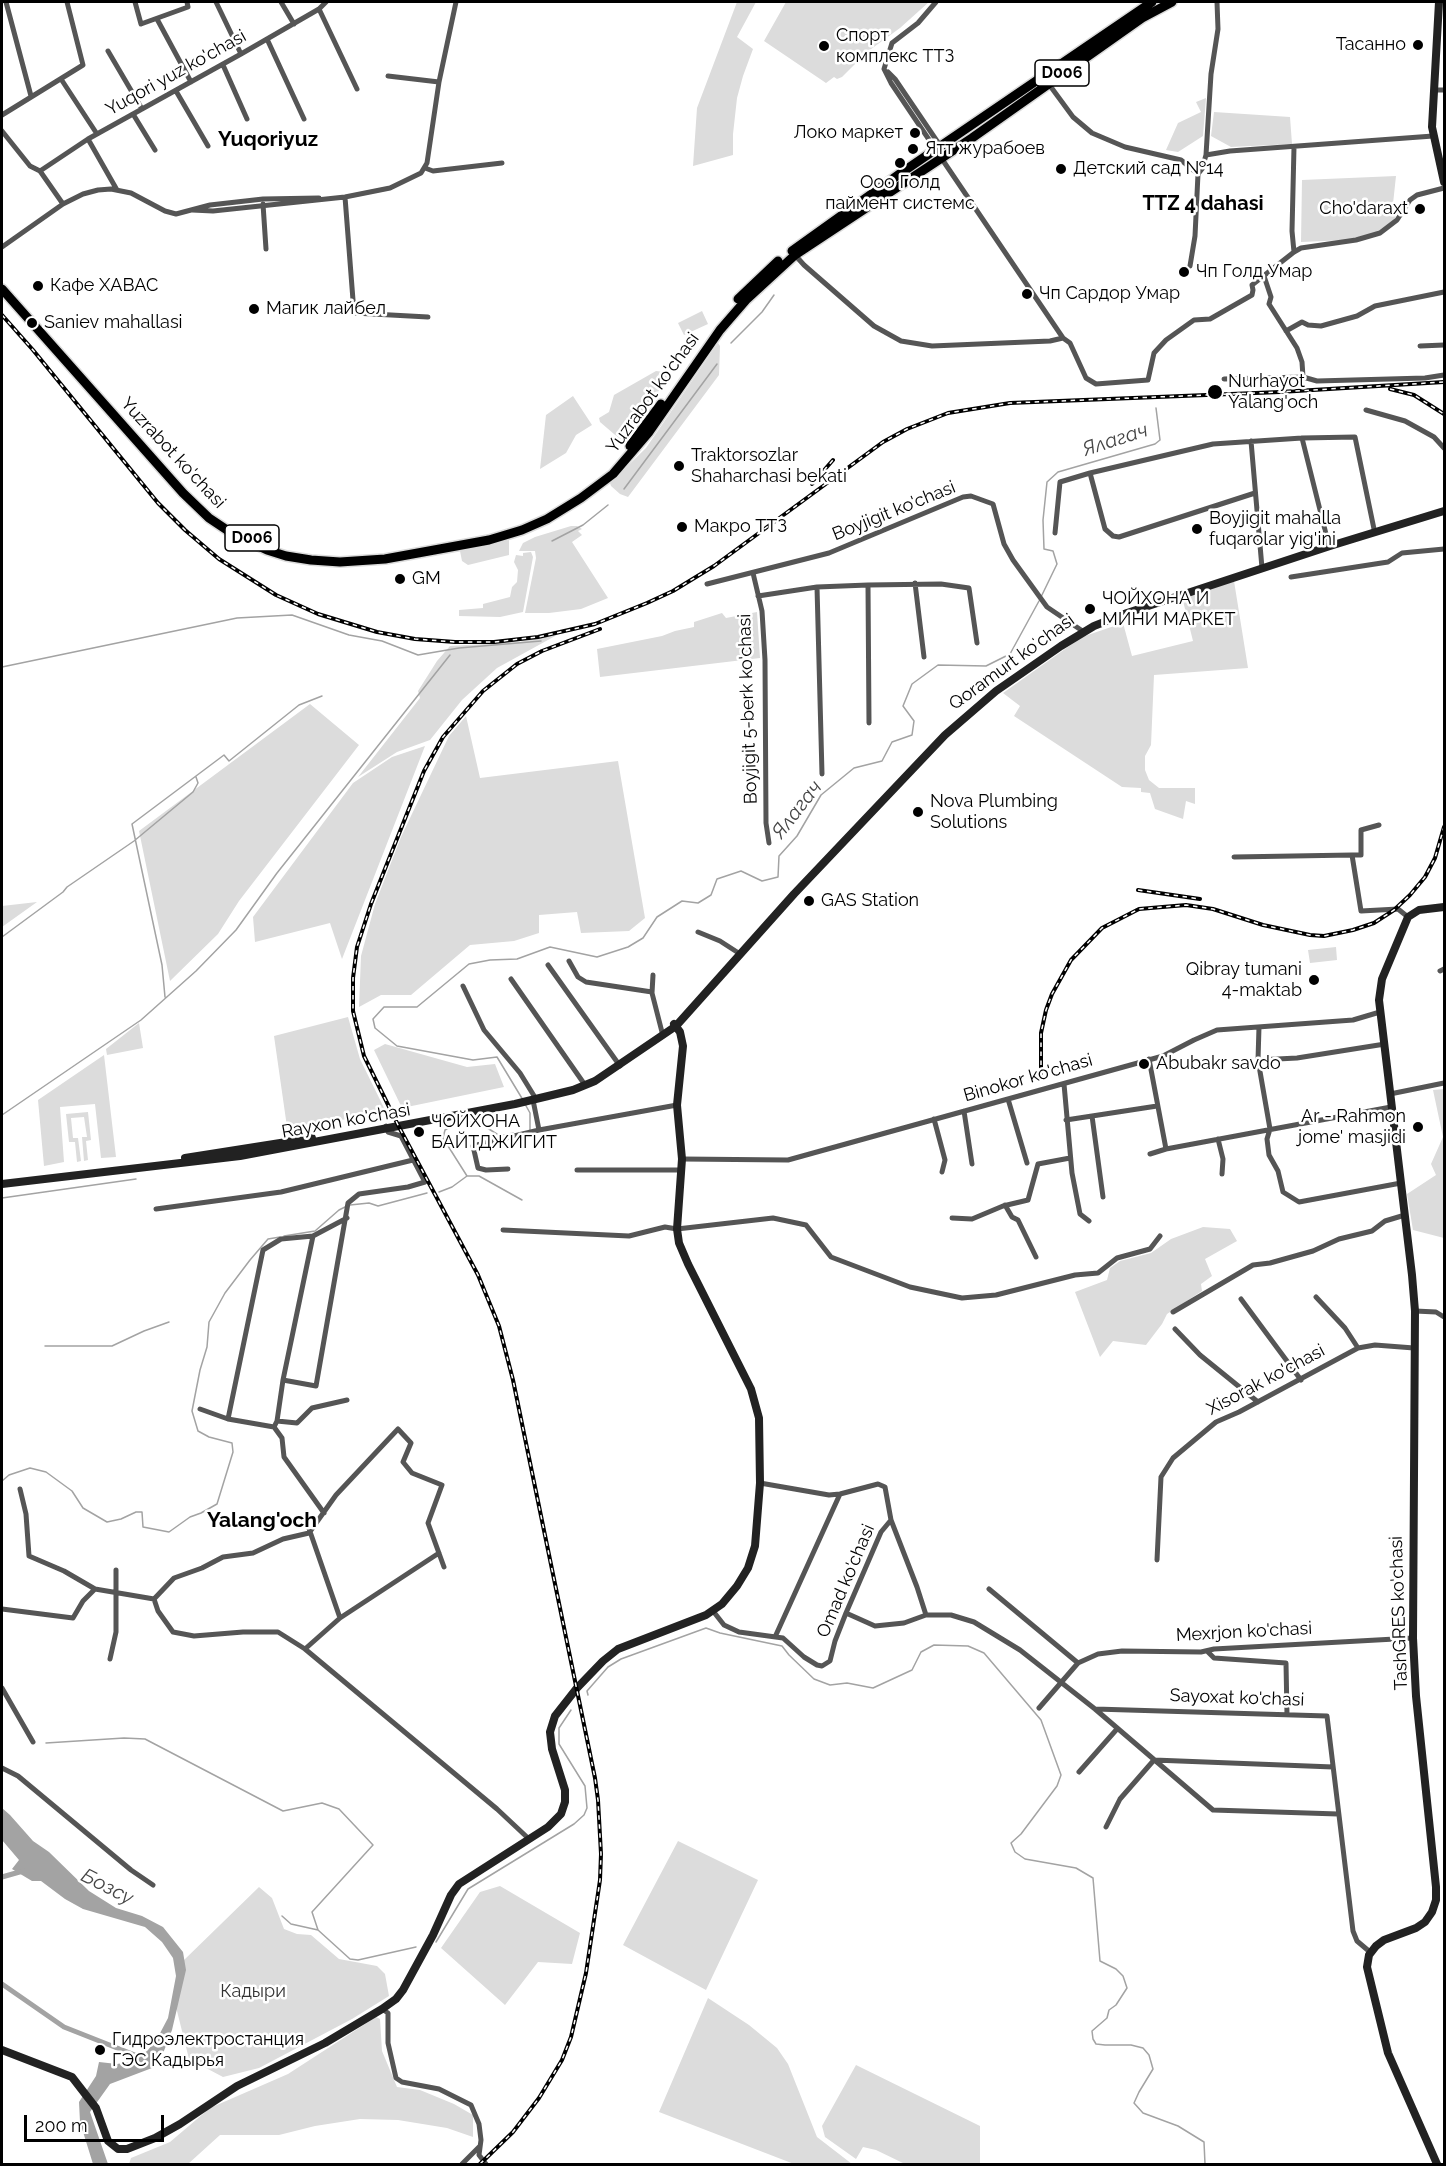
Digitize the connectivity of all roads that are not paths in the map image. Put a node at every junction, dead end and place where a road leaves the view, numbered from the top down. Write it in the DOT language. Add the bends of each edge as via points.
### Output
graph roads {
  1 [pos="6,2"];
  2 [pos="67,2"];
  3 [pos="135,2"];
  4 [pos="187,2"];
  5 [pos="216,2"];
  6 [pos="282,2"];
  7 [pos="326,2"];
  8 [pos="456,2"];
  9 [pos="936,2"];
  10 [pos="1152,2"];
  11 [pos="1172,2"];
  12 [pos="1217,2"];
  13 [pos="1439,2"];
  14 [pos="319,9"];
  15 [pos="157,19"];
  16 [pos="294,24"];
  17 [pos="267,39"];
  18 [pos="108,51"];
  19 [pos="241,54"];
  20 [pos="223,65"];
  21 [pos="388,76"];
  22 [pos="61,79"];
  23 [pos="191,82"];
  24 [pos="439,82"];
  25 [pos="1048,83"];
  26 [pos="357,89"];
  27 [pos="1434,90"];
  28 [pos="1444,90"];
  29 [pos="176,91"];
  30 [pos="31,96"];
  31 [pos="142,109"];
  32 [pos="133,114"];
  33 [pos="2,116"];
  34 [pos="304,118"];
  35 [pos="247,119"];
  36 [pos="2,131"];
  37 [pos="97,134"];
  38 [pos="1433,136"];
  39 [pos="88,139"];
  40 [pos="208,146"];
  41 [pos="1294,147"];
  42 [pos="155,150"];
  43 [pos="940,152"];
  44 [pos="1206,155"];
  45 [pos="502,163"];
  46 [pos="425,168"];
  47 [pos="40,171"];
  48 [pos="1198,174"];
  49 [pos="1444,182"];
  50 [pos="1444,188"];
  51 [pos="117,190"];
  52 [pos="345,197"];
  53 [pos="263,203"];
  54 [pos="63,204"];
  55 [pos="2,247"];
  56 [pos="266,249"];
  57 [pos="1294,252"];
  58 [pos="795,255"];
  59 [pos="1190,266"];
  60 [pos="1264,276"];
  61 [pos="2,280"];
  62 [pos="2,289"];
  63 [pos="1444,292"];
  64 [pos="428,317"];
  65 [pos="32,318"];
  66 [pos="718,329"];
  67 [pos="1286,331"];
  68 [pos="1063,338"];
  69 [pos="1444,345"];
  70 [pos="1420,346"];
  71 [pos="1444,375"];
  72 [pos="1303,377"];
  73 [pos="1224,379"];
  74 [pos="1366,410"];
  75 [pos="1302,438"];
  76 [pos="1251,441"];
  77 [pos="1444,448"];
  78 [pos="1090,473"];
  79 [pos="1255,494"];
  80 [pos="1444,508"];
  81 [pos="1374,529"];
  82 [pos="1055,532"];
  83 [pos="1328,542"];
  84 [pos="1444,549"];
  85 [pos="1262,567"];
  86 [pos="753,573"];
  87 [pos="1291,577"];
  88 [pos="915,583"];
  89 [pos="707,584"];
  90 [pos="868,585"];
  91 [pos="817,587"];
  92 [pos="758,596"];
  93 [pos="1083,630"];
  94 [pos="977,643"];
  95 [pos="924,657"];
  96 [pos="869,723"];
  97 [pos="822,774"];
  98 [pos="1379,825"];
  99 [pos="769,843"];
  100 [pos="1352,855"];
  101 [pos="1234,856"];
  102 [pos="793,893"];
  103 [pos="1444,907"];
  104 [pos="1398,909"];
  105 [pos="1419,910"];
  106 [pos="1408,917"];
  107 [pos="698,932"];
  108 [pos="737,952"];
  109 [pos="569,961"];
  110 [pos="548,965"];
  111 [pos="653,975"];
  112 [pos="511,979"];
  113 [pos="463,986"];
  114 [pos="652,992"];
  115 [pos="1380,1012"];
  116 [pos="675,1025"];
  117 [pos="1259,1027"];
  118 [pos="662,1035"];
  119 [pos="1385,1044"];
  120 [pos="1149,1059"];
  121 [pos="1258,1059"];
  122 [pos="620,1064"];
  123 [pos="1444,1083"];
  124 [pos="584,1084"];
  125 [pos="1064,1084"];
  126 [pos="1390,1094"];
  127 [pos="532,1099"];
  128 [pos="1008,1099"];
  129 [pos="677,1105"];
  130 [pos="1157,1106"];
  131 [pos="1391,1107"];
  132 [pos="964,1111"];
  133 [pos="1092,1116"];
  134 [pos="934,1119"];
  135 [pos="1066,1120"];
  136 [pos="386,1127"];
  137 [pos="1270,1129"];
  138 [pos="539,1130"];
  139 [pos="1218,1139"];
  140 [pos="1166,1149"];
  141 [pos="1150,1154"];
  142 [pos="1070,1158"];
  143 [pos="681,1159"];
  144 [pos="413,1160"];
  145 [pos="972,1164"];
  146 [pos="1027,1164"];
  147 [pos="508,1169"];
  148 [pos="577,1170"];
  149 [pos="681,1170"];
  150 [pos="942,1172"];
  151 [pos="1222,1174"];
  152 [pos="2,1179"];
  153 [pos="2,1184"];
  154 [pos="1401,1184"];
  155 [pos="1103,1197"];
  156 [pos="1005,1205"];
  157 [pos="156,1209"];
  158 [pos="1404,1215"];
  159 [pos="347,1216"];
  160 [pos="952,1218"];
  161 [pos="1089,1221"];
  162 [pos="677,1229"];
  163 [pos="503,1230"];
  164 [pos="313,1236"];
  165 [pos="1161,1236"];
  166 [pos="1036,1257"];
  167 [pos="1316,1297"];
  168 [pos="1240,1299"];
  169 [pos="1415,1311"];
  170 [pos="1173,1312"];
  171 [pos="1444,1317"];
  172 [pos="1175,1329"];
  173 [pos="1358,1348"];
  174 [pos="1414,1348"];
  175 [pos="282,1380"];
  176 [pos="1300,1380"];
  177 [pos="347,1400"];
  178 [pos="1258,1402"];
  179 [pos="200,1409"];
  180 [pos="228,1419"];
  181 [pos="275,1424"];
  182 [pos="760,1483"];
  183 [pos="20,1489"];
  184 [pos="840,1494"];
  185 [pos="324,1512"];
  186 [pos="306,1520"];
  187 [pos="891,1520"];
  188 [pos="309,1533"];
  189 [pos="439,1553"];
  190 [pos="1157,1560"];
  191 [pos="444,1567"];
  192 [pos="116,1570"];
  193 [pos="95,1589"];
  194 [pos="988,1589"];
  195 [pos="117,1593"];
  196 [pos="154,1599"];
  197 [pos="2,1609"];
  198 [pos="713,1611"];
  199 [pos="846,1613"];
  200 [pos="926,1615"];
  201 [pos="340,1618"];
  202 [pos="775,1637"];
  203 [pos="1413,1638"];
  204 [pos="305,1649"];
  205 [pos="1207,1651"];
  206 [pos="110,1659"];
  207 [pos="1078,1663"];
  208 [pos="1060,1682"];
  209 [pos="2,1688"];
  210 [pos="1039,1708"];
  211 [pos="1095,1709"];
  212 [pos="1287,1714"];
  213 [pos="1118,1729"];
  214 [pos="33,1742"];
  215 [pos="1154,1760"];
  216 [pos="1333,1767"];
  217 [pos="2,1768"];
  218 [pos="1079,1772"];
  219 [pos="1338,1814"];
  220 [pos="1106,1827"];
  221 [pos="529,1839"];
  222 [pos="153,1885"];
  223 [pos="1371,1952"];
  224 [pos="382,2009"];
  225 [pos="2,2050"];
  226 [pos="480,2146"];
  227 [pos="462,2164"];
  228 [pos="486,2164"];
  229 [pos="1437,2164"];
  1 -- 30 [label="street"];
  2 -- 22 [label="street" via="83,65"];
  3 -- 15 [label="street" via="141,24"];
  4 -- 15 [label="street" via="188,7"];
  5 -- 19 [label="street"];
  6 -- 16 [label="street"];
  7 -- 14 [label="street, Yuqori yuz ko'chasi"];
  8 -- 24 [label="street"];
  9 -- 43 [label="street" via="918,23 892,43 884,69 895,79"];
  10 -- 43 [label="main road, Yuzrabot ko'chasi / D006"];
  11 -- 25 [label="main road, Yuzrabot ko'chasi / D006" via="1142,18"];
  12 -- 44 [label="street"];
  13 -- 27 [label="main road"];
  14 -- 16 [label="street, Yuqori yuz ko'chasi"];
  14 -- 26 [label="street"];
  15 -- 23 [label="street"];
  16 -- 17 [label="street, Yuqori yuz ko'chasi"];
  17 -- 19 [label="street, Yuqori yuz ko'chasi"];
  17 -- 34 [label="street"];
  18 -- 31 [label="street"];
  19 -- 20 [label="street, Yuqori yuz ko'chasi"];
  20 -- 23 [label="street, Yuqori yuz ko'chasi"];
  20 -- 35 [label="street"];
  21 -- 24 [label="street"];
  22 -- 30 [label="street"];
  22 -- 37 [label="street"];
  23 -- 29 [label="street, Yuqori yuz ko'chasi"];
  24 -- 46 [label="street"];
  25 -- 43 [label="main road, Yuzrabot ko'chasi / D006"];
  25 -- 48 [label="street" via="1076,121 1092,133 1125,147 1181,160"];
  27 -- 28 [label="street"];
  27 -- 38 [label="main road"];
  29 -- 31 [label="street, Yuqori yuz ko'chasi"];
  29 -- 40 [label="street"];
  30 -- 33 [label="street"];
  31 -- 32 [label="street, Yuqori yuz ko'chasi"];
  32 -- 37 [label="street, Yuqori yuz ko'chasi"];
  32 -- 42 [label="street"];
  36 -- 47 [label="street" via="30,166"];
  37 -- 39 [label="street, Yuqori yuz ko'chasi"];
  38 -- 41 [label="street"];
  38 -- 49 [label="main road"];
  39 -- 47 [label="street, Yuqori yuz ko'chasi"];
  39 -- 51 [label="street"];
  41 -- 44 [label="street"];
  41 -- 57 [label="street"];
  43 -- 58 [label="main road, Yuzrabot ko'chasi / D006"];
  43 -- 66 [label="main road, Yuzrabot ko'chasi / D006" via="785,256 750,287"];
  43 -- 68 [label="street"];
  44 -- 48 [label="street"];
  45 -- 46 [label="street" via="433,171"];
  46 -- 52 [label="street" via="390,188"];
  47 -- 54 [label="street"];
  48 -- 59 [label="street"];
  50 -- 57 [label="street" via="1417,195 1380,233"];
  51 -- 53 [label="street" via="176,214"];
  51 -- 54 [label="street" via="91,191"];
  52 -- 53 [label="street"];
  52 -- 64 [label="street" via="354,313"];
  53 -- 56 [label="street"];
  54 -- 55 [label="street"];
  57 -- 60 [label="street"];
  58 -- 66 [label="main road, Yuzrabot ko'chasi / D006"];
  58 -- 68 [label="street" via="874,326 901,341 932,346"];
  60 -- 67 [label="street" via="1271,297 1269,304"];
  60 -- 68 [label="street" via="1252,285 1252,295 1209,319 1194,320 1166,340 1154,352 1148,380 1096,384 1086,378 1070,343"];
  61 -- 65 [label="main road, Yuzrabot ko'chasi / D006"];
  62 -- 65 [label="main road, Yuzrabot ko'chasi / D006"];
  63 -- 67 [label="street" via="1375,306 1357,316 1321,326 1302,322"];
  65 -- 66 [label="main road, Yuzrabot ko'chasi / D006" via="209,518 233,534 277,553 351,562 478,543 513,533 564,509 596,484 634,441"];
  67 -- 72 [label="street" via="1300,355"];
  69 -- 70 [label="street"];
  71 -- 72 [label="street" via="1317,381"];
  72 -- 73 [label="street"];
  74 -- 77 [label="street" via="1405,421 1434,437"];
  75 -- 76 [label="street"];
  75 -- 81 [label="street" via="1355,437"];
  75 -- 83 [label="street"];
  76 -- 78 [label="street" via="1213,444"];
  76 -- 79 [label="street"];
  78 -- 79 [label="street" via="1105,529 1119,537"];
  78 -- 82 [label="street" via="1060,482"];
  79 -- 85 [label="street"];
  80 -- 81 [label="main road, Qoramurt koʻchasi"];
  80 -- 85 [label="main road, Qoramurt koʻchasi"];
  81 -- 83 [label="main road, Qoramurt koʻchasi"];
  83 -- 85 [label="main road, Qoramurt koʻchasi"];
  84 -- 87 [label="street" via="1402,553 1388,562"];
  85 -- 93 [label="main road, Qoramurt koʻchasi" via="1126,610"];
  86 -- 89 [label="street"];
  86 -- 92 [label="street, Boyjigit 5-berk ko'chasi"];
  86 -- 93 [label="street, Boyjigit ko'chasi" via="828,553 971,496 993,504 1004,544 1047,607"];
  88 -- 90 [label="street"];
  88 -- 94 [label="street" via="969,588"];
  88 -- 95 [label="street"];
  90 -- 91 [label="street"];
  90 -- 96 [label="street"];
  91 -- 92 [label="street"];
  91 -- 97 [label="street"];
  92 -- 99 [label="street, Boyjigit 5-berk ko'chasi" via="765,660"];
  93 -- 102 [label="main road, Qoramurt koʻchasi" via="994,689 955,722"];
  98 -- 100 [label="street" via="1361,830 1361,855"];
  100 -- 101 [label="street"];
  100 -- 104 [label="street" via="1361,911"];
  102 -- 108 [label="main road, Qoramurt koʻchasi"];
  102 -- 116 [label="main road, Qoramurt koʻchasi"];
  103 -- 105 [label="main road"];
  104 -- 105 [label="street"];
  104 -- 106 [label="street"];
  105 -- 106 [label="main road"];
  106 -- 115 [label="main road, TashGRES ko'chasi" via="1381,983"];
  107 -- 108 [label="street"];
  108 -- 116 [label="main road, Qoramurt koʻchasi"];
  109 -- 114 [label="street" via="578,977 586,982"];
  110 -- 122 [label="street"];
  111 -- 114 [label="street"];
  112 -- 124 [label="street"];
  113 -- 127 [label="street" via="484,1030 503,1050"];
  114 -- 118 [label="street"];
  115 -- 117 [label="street, Binokor ko'chasi" via="1353,1020"];
  115 -- 119 [label="main road, TashGRES ko'chasi"];
  116 -- 118 [label="main road, Rayxon ko'chasi"];
  116 -- 129 [label="main road" via="683,1046"];
  117 -- 120 [label="street, Binokor ko'chasi" via="1208,1033"];
  117 -- 121 [label="street"];
  118 -- 122 [label="main road, Rayxon ko'chasi"];
  119 -- 121 [label="street" via="1297,1058"];
  119 -- 126 [label="main road, TashGRES ko'chasi"];
  120 -- 125 [label="street, Binokor ko'chasi"];
  120 -- 130 [label="street"];
  121 -- 137 [label="street"];
  122 -- 124 [label="main road, Rayxon ko'chasi"];
  123 -- 126 [label="street"];
  124 -- 127 [label="main road, Rayxon ko'chasi"];
  125 -- 128 [label="street, Binokor ko'chasi"];
  125 -- 135 [label="street"];
  126 -- 131 [label="main road, TashGRES ko'chasi"];
  127 -- 136 [label="main road, Rayxon ko'chasi"];
  127 -- 138 [label="street"];
  128 -- 132 [label="street, Binokor ko'chasi"];
  128 -- 146 [label="street"];
  129 -- 138 [label="street"];
  129 -- 143 [label="main road"];
  130 -- 133 [label="street"];
  130 -- 140 [label="street"];
  131 -- 137 [label="street"];
  131 -- 154 [label="main road, TashGRES ko'chasi"];
  132 -- 134 [label="street, Binokor ko'chasi"];
  132 -- 145 [label="street"];
  133 -- 135 [label="street"];
  133 -- 155 [label="street"];
  134 -- 143 [label="street, Binokor ko'chasi" via="788,1160"];
  134 -- 150 [label="street" via="945,1160"];
  135 -- 142 [label="street"];
  136 -- 144 [label="street" via="391,1134 401,1137"];
  136 -- 152 [label="main road, Rayxon ko'chasi" via="137,1164"];
  136 -- 153 [label="main road, Rayxon ko'chasi" via="240,1156"];
  137 -- 139 [label="street"];
  137 -- 154 [label="street" via="1269,1155 1283,1192 1299,1202"];
  138 -- 147 [label="street" via="473,1146 478,1168"];
  139 -- 140 [label="street"];
  139 -- 151 [label="street"];
  140 -- 141 [label="street"];
  142 -- 156 [label="street" via="1038,1164 1028,1200"];
  142 -- 161 [label="street" via="1080,1214"];
  143 -- 149 [label="main road"];
  144 -- 157 [label="street" via="281,1192"];
  144 -- 159 [label="street" via="425,1182 359,1194 348,1203"];
  148 -- 149 [label="street"];
  149 -- 162 [label="main road"];
  154 -- 158 [label="main road, TashGRES ko'chasi"];
  156 -- 160 [label="street" via="972,1219"];
  156 -- 166 [label="street" via="1018,1220"];
  158 -- 169 [label="main road, TashGRES ko'chasi"];
  158 -- 170 [label="street" via="1385,1221 1372,1231 1312,1251 1253,1265"];
  159 -- 164 [label="street"];
  159 -- 175 [label="street" via="316,1386"];
  162 -- 163 [label="street" via="665,1227 629,1236"];
  162 -- 165 [label="street" via="773,1218 806,1224 831,1257 910,1287 962,1298 996,1295 1098,1273 1117,1258 1150,1249"];
  162 -- 182 [label="main road" via="688,1264 753,1394 760,1428"];
  164 -- 175 [label="street"];
  164 -- 180 [label="street" via="281,1239 263,1250"];
  167 -- 173 [label="street"];
  168 -- 176 [label="street"];
  169 -- 171 [label="street" via="1436,1312"];
  169 -- 174 [label="main road, TashGRES ko'chasi"];
  172 -- 178 [label="street" via="1200,1355"];
  173 -- 174 [label="street, Xisorak ko'chasi" via="1375,1344"];
  173 -- 176 [label="street, Xisorak ko'chasi"];
  174 -- 203 [label="main road, TashGRES ko'chasi"];
  175 -- 181 [label="street"];
  176 -- 178 [label="street, Xisorak ko'chasi"];
  177 -- 181 [label="street" via="312,1408 297,1423"];
  178 -- 190 [label="street, Xisorak ko'chasi" via="1216,1422 1173,1458 1161,1477"];
  179 -- 180 [label="street"];
  180 -- 181 [label="street"];
  181 -- 185 [label="street" via="282,1438 284,1457"];
  182 -- 184 [label="street, Omad ko'chasi"];
  182 -- 198 [label="main road" via="752,1561 733,1592"];
  183 -- 193 [label="street" via="27,1514 29,1556"];
  184 -- 187 [label="street, Omad ko'chasi" via="878,1484 885,1487"];
  184 -- 202 [label="street"];
  185 -- 188 [label="street"];
  185 -- 189 [label="street" via="398,1429 411,1443 403,1462 412,1473 442,1485 428,1523"];
  186 -- 188 [label="street"];
  187 -- 199 [label="street, Omad ko'chasi" via="881,1532"];
  187 -- 200 [label="street, Omad ko'chasi"];
  188 -- 196 [label="street" via="283,1539 253,1553 223,1557 174,1578"];
  188 -- 201 [label="street"];
  189 -- 191 [label="street"];
  189 -- 201 [label="street"];
  192 -- 195 [label="street"];
  193 -- 195 [label="street"];
  193 -- 197 [label="street" via="73,1618"];
  194 -- 207 [label="street"];
  195 -- 196 [label="street"];
  195 -- 206 [label="street" via="116,1632"];
  196 -- 204 [label="street" via="173,1632 194,1636 278,1632"];
  198 -- 202 [label="street, Omad ko'chasi" via="724,1625 739,1632"];
  198 -- 221 [label="main road" via="618,1649 566,1701 550,1732 565,1802 553,1824"];
  199 -- 200 [label="street" via="875,1626 904,1623"];
  199 -- 202 [label="street, Omad ko'chasi" via="830,1661 822,1666 804,1657 783,1638"];
  200 -- 208 [label="street" via="951,1615 974,1622 1020,1650"];
  201 -- 204 [label="street"];
  203 -- 205 [label="street, Mexrjon ko'chasi"];
  203 -- 223 [label="main road, TashGRES ko'chasi" via="1436,1900 1425,1922 1382,1941"];
  204 -- 221 [label="street"];
  205 -- 207 [label="street, Mexrjon ko'chasi" via="1122,1651 1098,1654"];
  205 -- 212 [label="street" via="1214,1658 1286,1663"];
  207 -- 208 [label="street, Mexrjon ko'chasi"];
  208 -- 210 [label="street, Mexrjon ko'chasi"];
  208 -- 211 [label="street"];
  209 -- 214 [label="street"];
  211 -- 212 [label="street, Sayoxat ko'chasi"];
  211 -- 213 [label="street"];
  212 -- 216 [label="street, Sayoxat ko'chasi" via="1327,1716"];
  213 -- 215 [label="street"];
  213 -- 218 [label="street"];
  215 -- 216 [label="street"];
  215 -- 219 [label="street" via="1213,1810"];
  215 -- 220 [label="street" via="1120,1799"];
  216 -- 219 [label="street, Sayoxat ko'chasi"];
  217 -- 222 [label="street" via="18,1776"];
  219 -- 223 [label="street, Sayoxat ko'chasi" via="1353,1930 1357,1941"];
  221 -- 224 [label="main road" via="456,1887 403,1990"];
  223 -- 229 [label="main road" via="1368,1976 1388,2053"];
  224 -- 225 [label="main road" via="325,2043 237,2086 180,2124 130,2148 118,2149 108,2142 96,2108 68,2075"];
  224 -- 226 [label="street" via="388,2013 388,2043 396,2078 439,2089 471,2105 479,2124"];
  226 -- 227 [label="street"];
  226 -- 228 [label="street" via="479,2155"];
}
